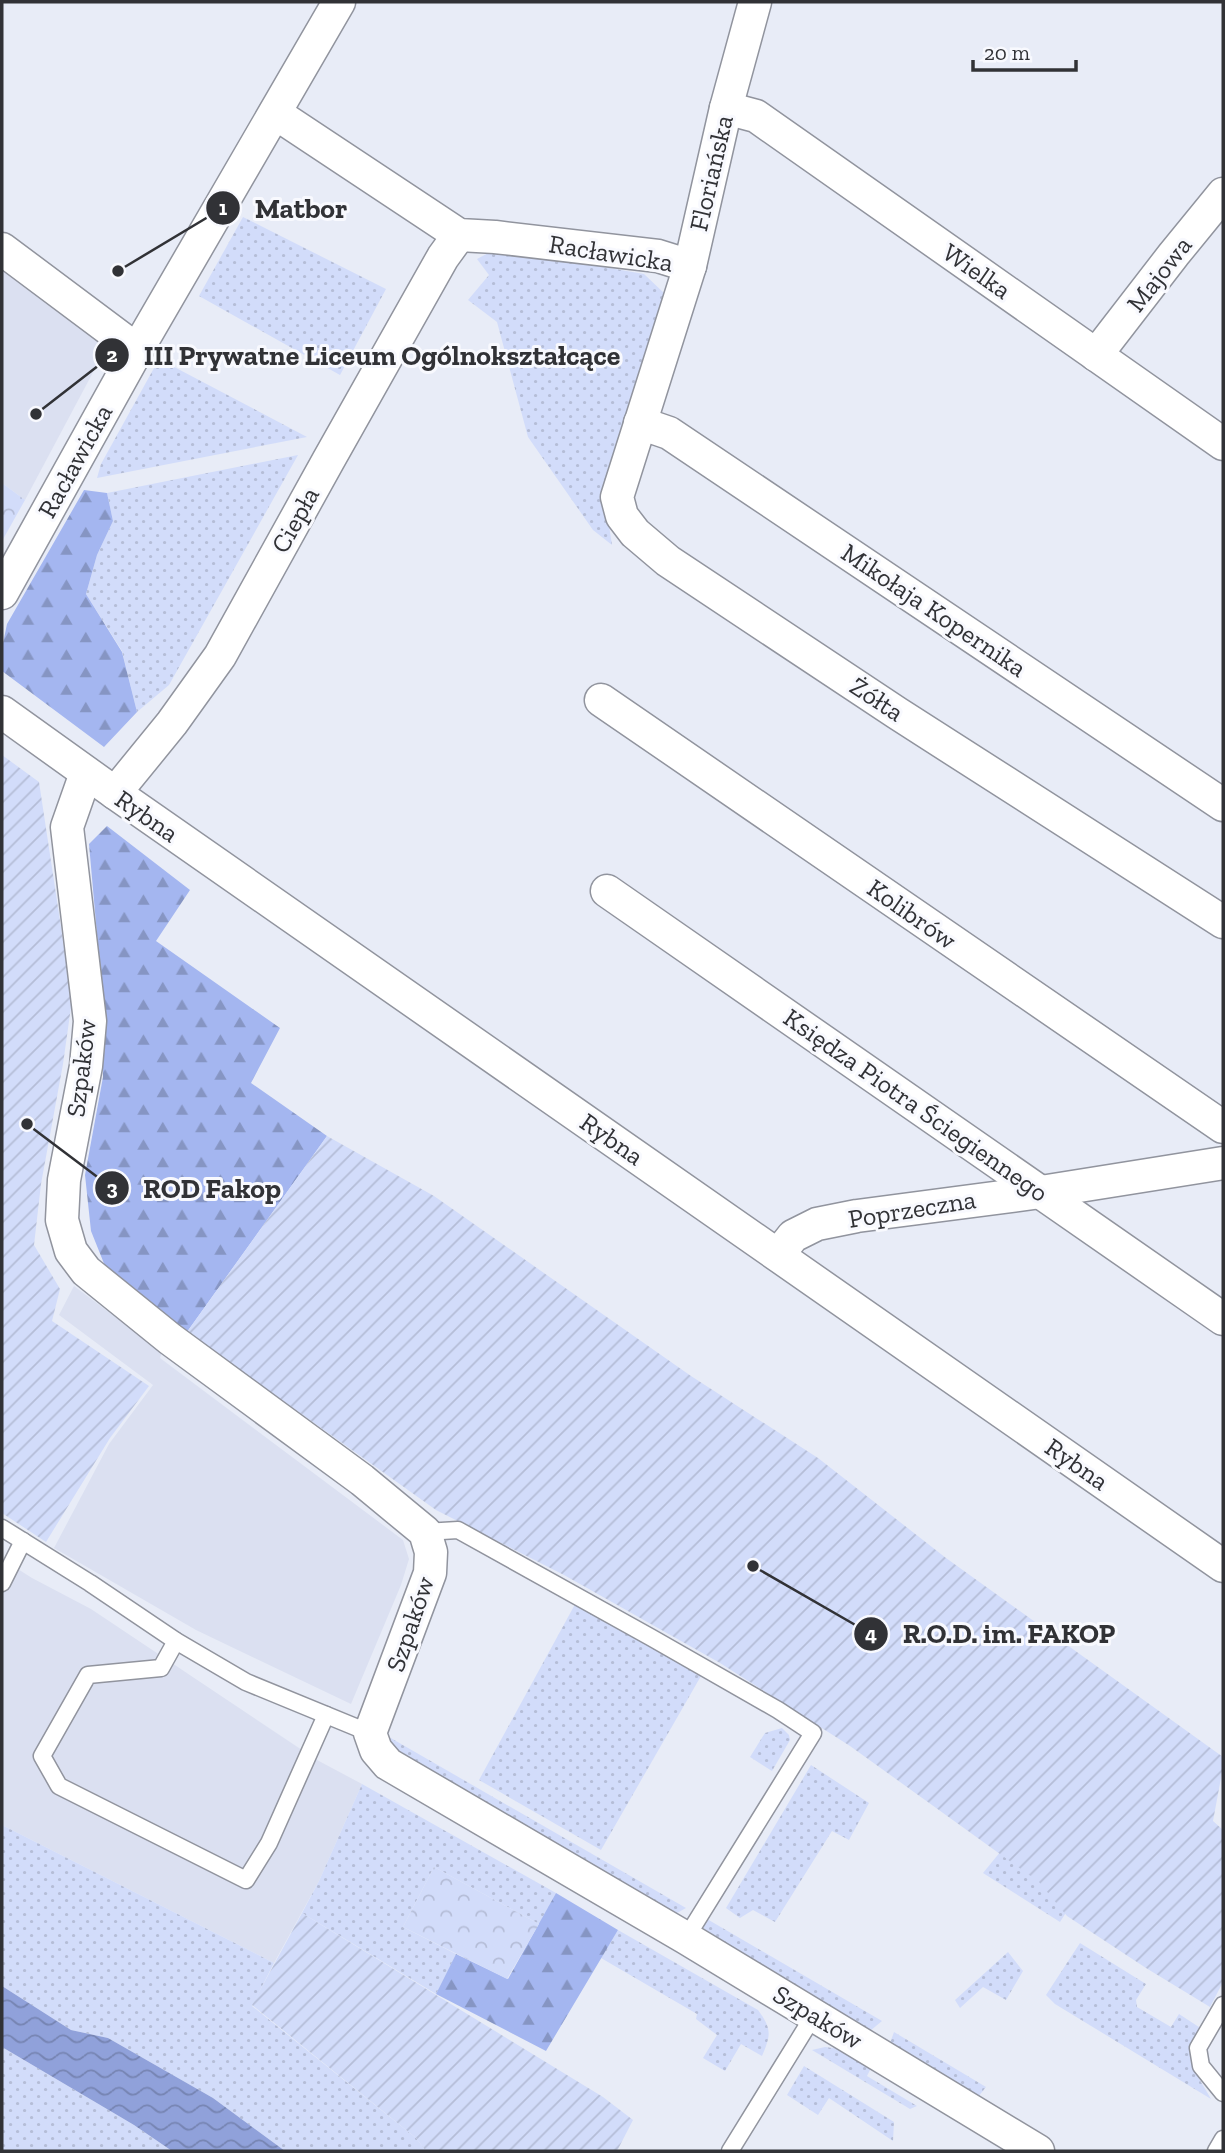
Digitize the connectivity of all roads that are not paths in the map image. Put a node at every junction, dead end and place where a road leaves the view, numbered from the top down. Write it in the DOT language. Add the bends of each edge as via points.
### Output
graph roads {
  1 [pos="339,2"];
  2 [pos="755,2"];
  3 [pos="726,108"];
  4 [pos="275,113"];
  5 [pos="1223,194"];
  6 [pos="459,235"];
  7 [pos="2,248"];
  8 [pos="690,266"];
  9 [pos="137,350"];
  10 [pos="1096,355"];
  11 [pos="640,423"];
  12 [pos="1223,444"];
  13 [pos="2,593"];
  14 [pos="601,700"];
  15 [pos="2,712"];
  16 [pos="86,773"];
  17 [pos="115,793"];
  18 [pos="1223,805"];
  19 [pos="607,891"];
  20 [pos="1223,922"];
  21 [pos="1223,1128"];
  22 [pos="1223,1163"];
  23 [pos="1041,1192"];
  24 [pos="778,1255"];
  25 [pos="1223,1319"];
  26 [pos="2,1528"];
  27 [pos="425,1532"];
  28 [pos="23,1541"];
  29 [pos="1223,1566"];
  30 [pos="2,1583"];
  31 [pos="176,1641"];
  32 [pos="326,1716"];
  33 [pos="370,1733"];
  34 [pos="686,1938"];
  35 [pos="1223,2005"];
  36 [pos="814,2015"];
  37 [pos="1223,2093"];
  38 [pos="1223,2139"];
  39 [pos="1035,2150"];
  40 [pos="730,2151"];
  41 [pos="1216,2151"];
  1 -- 4 [label="street, Racławicka"];
  2 -- 3 [label="street, Floriańska"];
  3 -- 8 [label="street, Floriańska"];
  3 -- 10 [label="street, Wielka" via="756,116"];
  4 -- 6 [label="street"];
  4 -- 9 [label="street, Racławicka"];
  5 -- 10 [label="street, Majowa"];
  6 -- 8 [label="street, Racławicka" via="658,256"];
  6 -- 17 [label="street, Ciepła" via="220,656"];
  7 -- 9 [label="street"];
  8 -- 11 [label="street, Floriańska"];
  9 -- 13 [label="street, Racławicka"];
  10 -- 12 [label="street, Wielka"];
  11 -- 18 [label="street, Mikołaja Kopernika" via="669,433"];
  11 -- 20 [label="street, Żółta" via="617,498 622,516 659,554"];
  14 -- 21 [label="street, Kolibrów"];
  15 -- 16 [label="street, Rybna"];
  16 -- 17 [label="street, Rybna"];
  16 -- 27 [label="street, Szpaków" via="68,827 90,1021 64,1180 62,1220 71,1251 86,1271 170,1339"];
  17 -- 24 [label="street, Rybna"];
  19 -- 23 [label="street, Księdza Piotra Ściegiennego"];
  22 -- 23 [label="street, Poprzeczna"];
  23 -- 24 [label="street, Poprzeczna" via="817,1224 793,1236"];
  23 -- 25 [label="street, Księdza Piotra Ściegiennego"];
  24 -- 29 [label="street, Rybna"];
  26 -- 28 [label="lane"];
  27 -- 33 [label="street, Szpaków" via="431,1552 430,1573"];
  27 -- 34 [label="lane" via="458,1530 813,1733"];
  28 -- 30 [label="lane"];
  28 -- 31 [label="lane"];
  31 -- 32 [label="lane" via="246,1682"];
  31 -- 32 [label="lane" via="161,1668 88,1675 42,1756 59,1786 246,1880 269,1843"];
  32 -- 33 [label="lane"];
  33 -- 34 [label="street, Szpaków" via="388,1764"];
  34 -- 36 [label="street, Szpaków"];
  35 -- 37 [label="lane" via="1198,2048 1201,2066"];
  36 -- 39 [label="street, Szpaków"];
  36 -- 40 [label="lane"];
  38 -- 41 [label="lane"];
}
